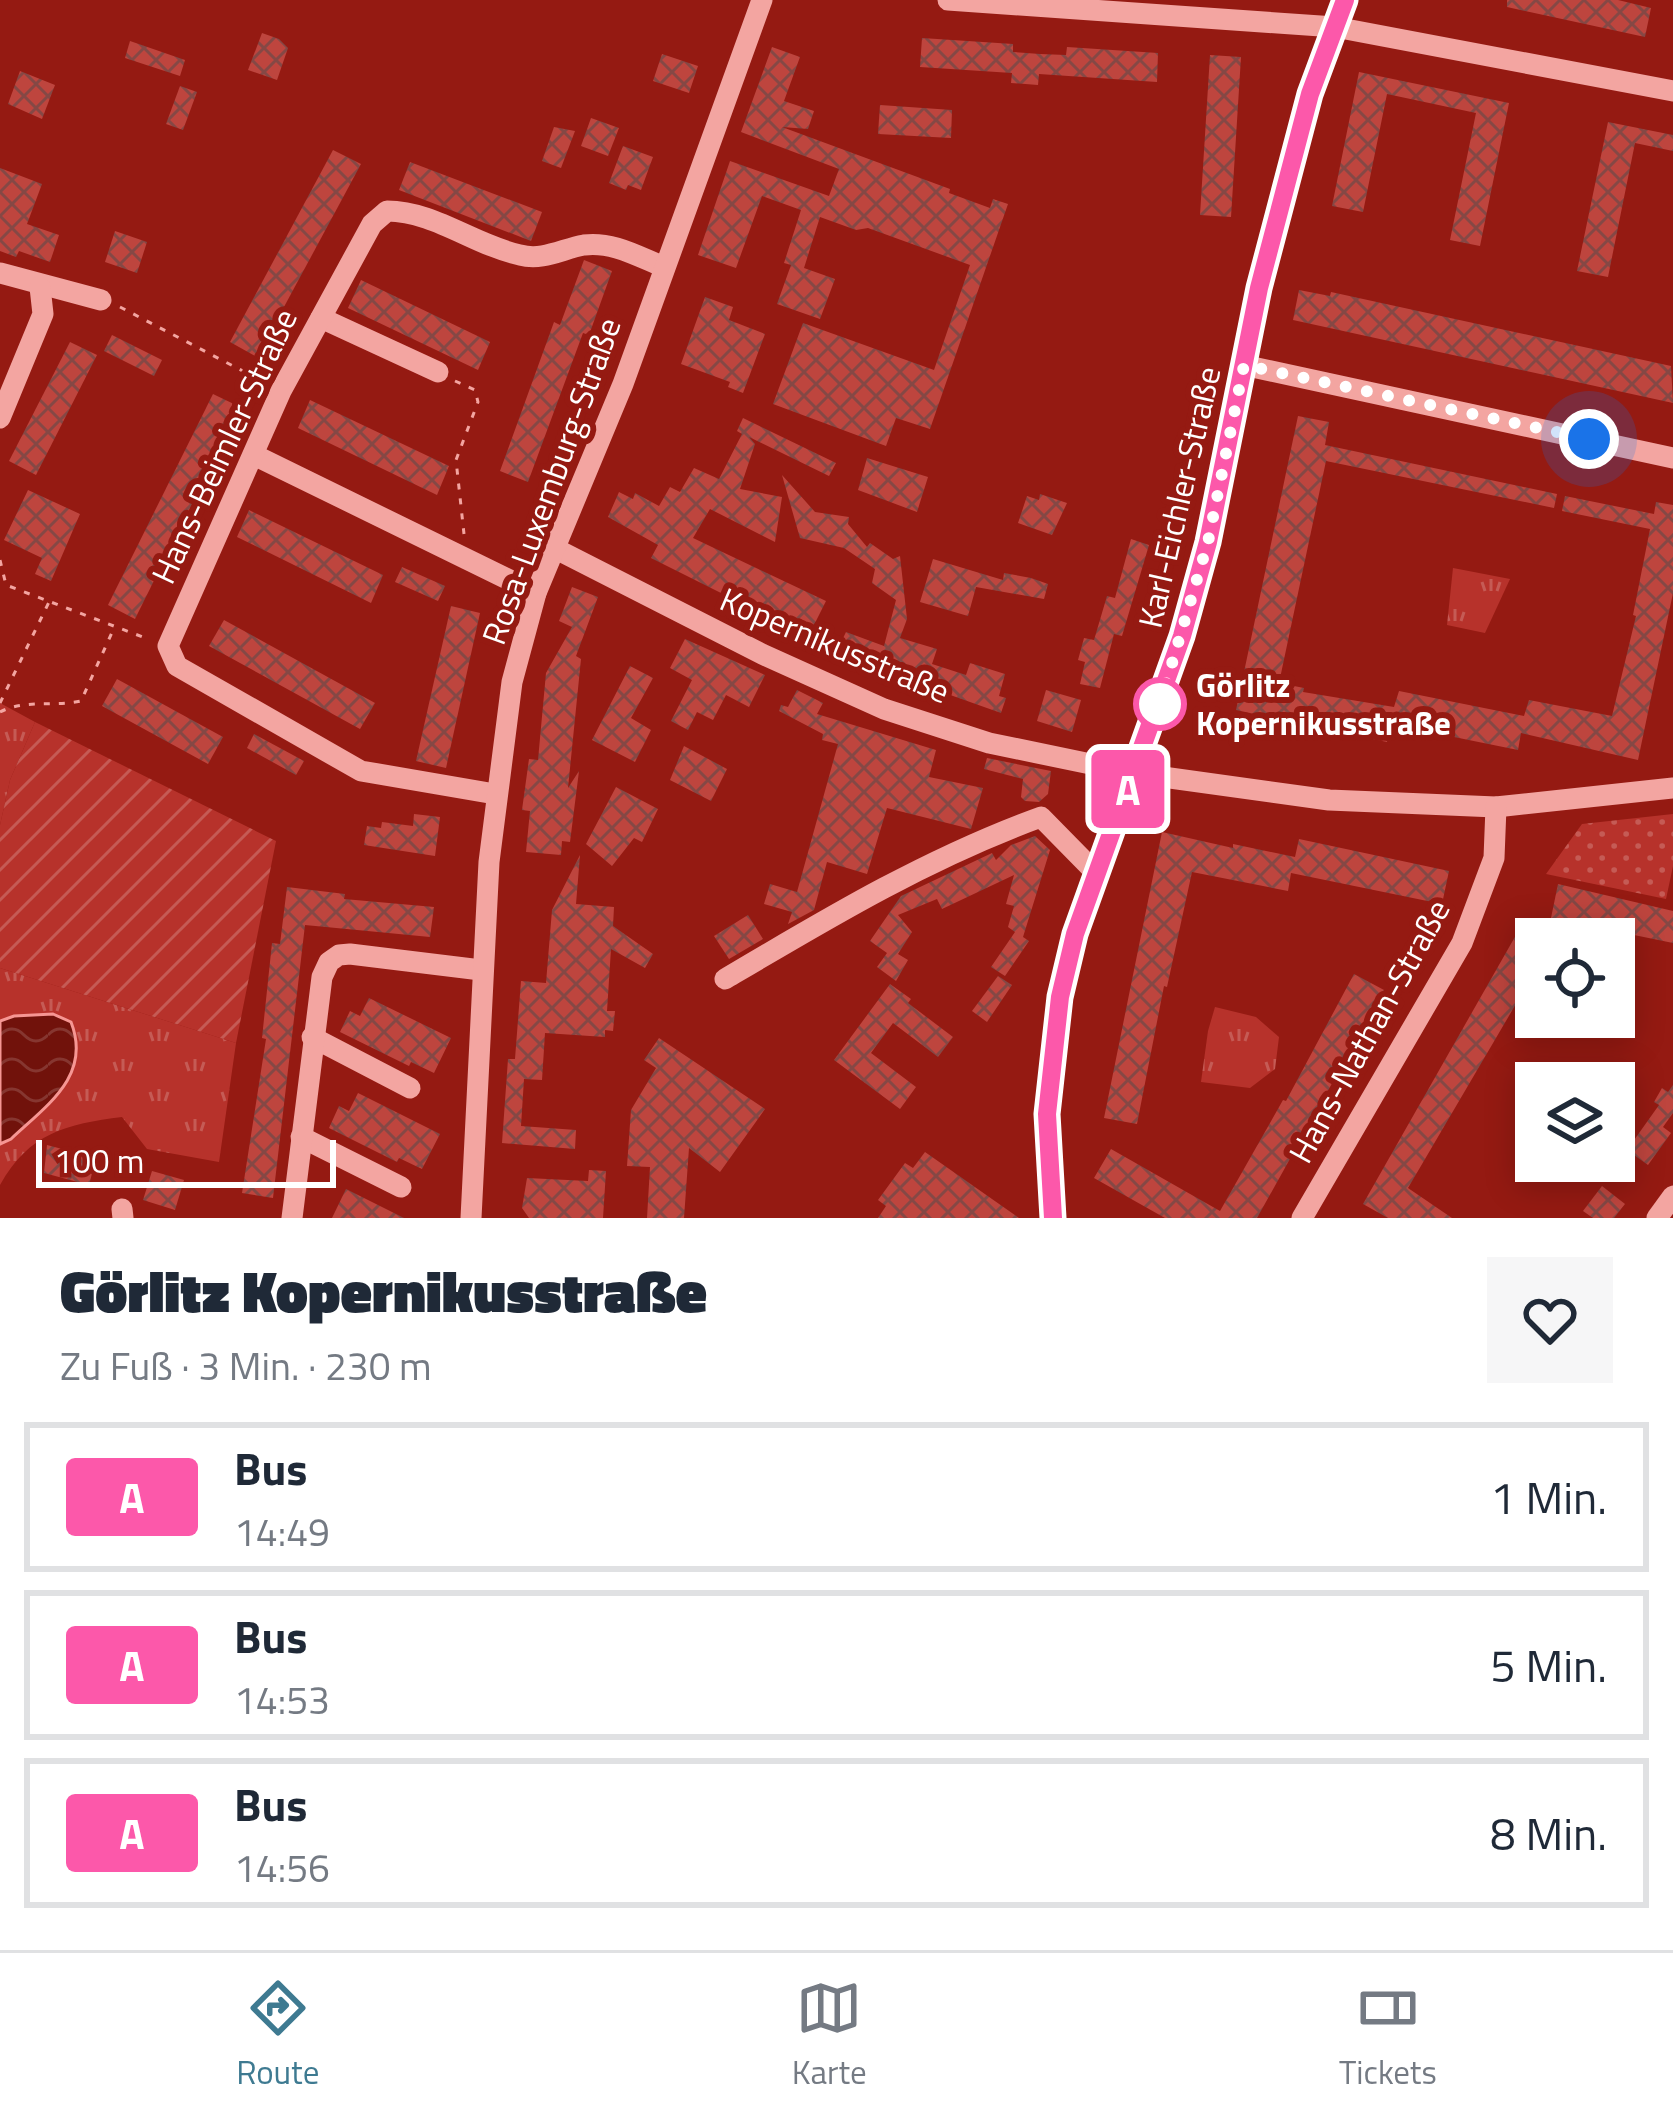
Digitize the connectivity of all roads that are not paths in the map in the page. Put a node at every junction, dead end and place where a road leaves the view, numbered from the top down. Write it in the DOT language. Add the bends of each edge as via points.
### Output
graph roads {
  1 [pos="762,0"];
  2 [pos="948,0"];
  3 [pos="1345,0"];
  4 [pos="1335,27"];
  5 [pos="1673,91"];
  6 [pos="664,267"];
  7 [pos="0,273"];
  8 [pos="40,286"];
  9 [pos="101,300"];
  10 [pos="321,317"];
  11 [pos="1244,365"];
  12 [pos="438,372"];
  13 [pos="0,418"];
  14 [pos="254,455"];
  15 [pos="1673,458"];
  16 [pos="556,549"];
  17 [pos="536,593"];
  18 [pos="1134,773"];
  19 [pos="1673,788"];
  20 [pos="495,794"];
  21 [pos="1496,807"];
  22 [pos="1096,873"];
  23 [pos="481,970"];
  24 [pos="725,979"];
  25 [pos="311,1037"];
  26 [pos="410,1088"];
  27 [pos="301,1137"];
  28 [pos="401,1187"];
  29 [pos="1673,1196"];
  30 [pos="1307,1216"];
  31 [pos="292,1218"];
  32 [pos="471,1218"];
  33 [pos="1053,1218"];
  34 [pos="1657,1218"];
  1 -- 6 [label="street, Rosa-Luxemburg-Straße"];
  2 -- 4 [label="street"];
  3 -- 4 [label="street, Karl-Eichler-Straße"];
  4 -- 5 [label="street"];
  4 -- 11 [label="street, Karl-Eichler-Straße" via="1310,94"];
  6 -- 10 [label="street, Hans-Beimler-Straße" via="606,244 521,256 407,211 387,211"];
  6 -- 16 [label="street, Rosa-Luxemburg-Straße"];
  7 -- 8 [label="street"];
  8 -- 9 [label="street"];
  8 -- 13 [label="street" via="44,314"];
  10 -- 12 [label="street"];
  10 -- 14 [label="street, Hans-Beimler-Straße"];
  11 -- 15 [label="street"];
  11 -- 18 [label="street, Karl-Eichler-Straße" via="1208,542"];
  14 -- 17 [label="street"];
  14 -- 20 [label="street, Hans-Beimler-Straße" via="168,646 177,666 361,771"];
  16 -- 17 [label="street, Rosa-Luxemburg-Straße"];
  16 -- 18 [label="street, Kopernikusstraße" via="884,709 989,743"];
  17 -- 20 [label="street, Rosa-Luxemburg-Straße"];
  18 -- 21 [label="street, Kopernikusstraße" via="1329,800"];
  18 -- 22 [label="street, Karl-Eichler-Straße"];
  19 -- 21 [label="street, Kopernikusstraße"];
  20 -- 23 [label="street, Rosa-Luxemburg-Straße"];
  21 -- 30 [label="street, Hans-Nathan-Straße" via="1495,858 1462,943"];
  22 -- 24 [label="street" via="1041,817 889,882"];
  22 -- 33 [label="street, Karl-Eichler-Straße" via="1075,934 1053,1054"];
  23 -- 25 [label="street" via="339,955 322,977"];
  23 -- 32 [label="street, Rosa-Luxemburg-Straße"];
  25 -- 26 [label="street"];
  25 -- 27 [label="street"];
  27 -- 28 [label="street"];
  27 -- 31 [label="street"];
  29 -- 34 [label="street"];
}
